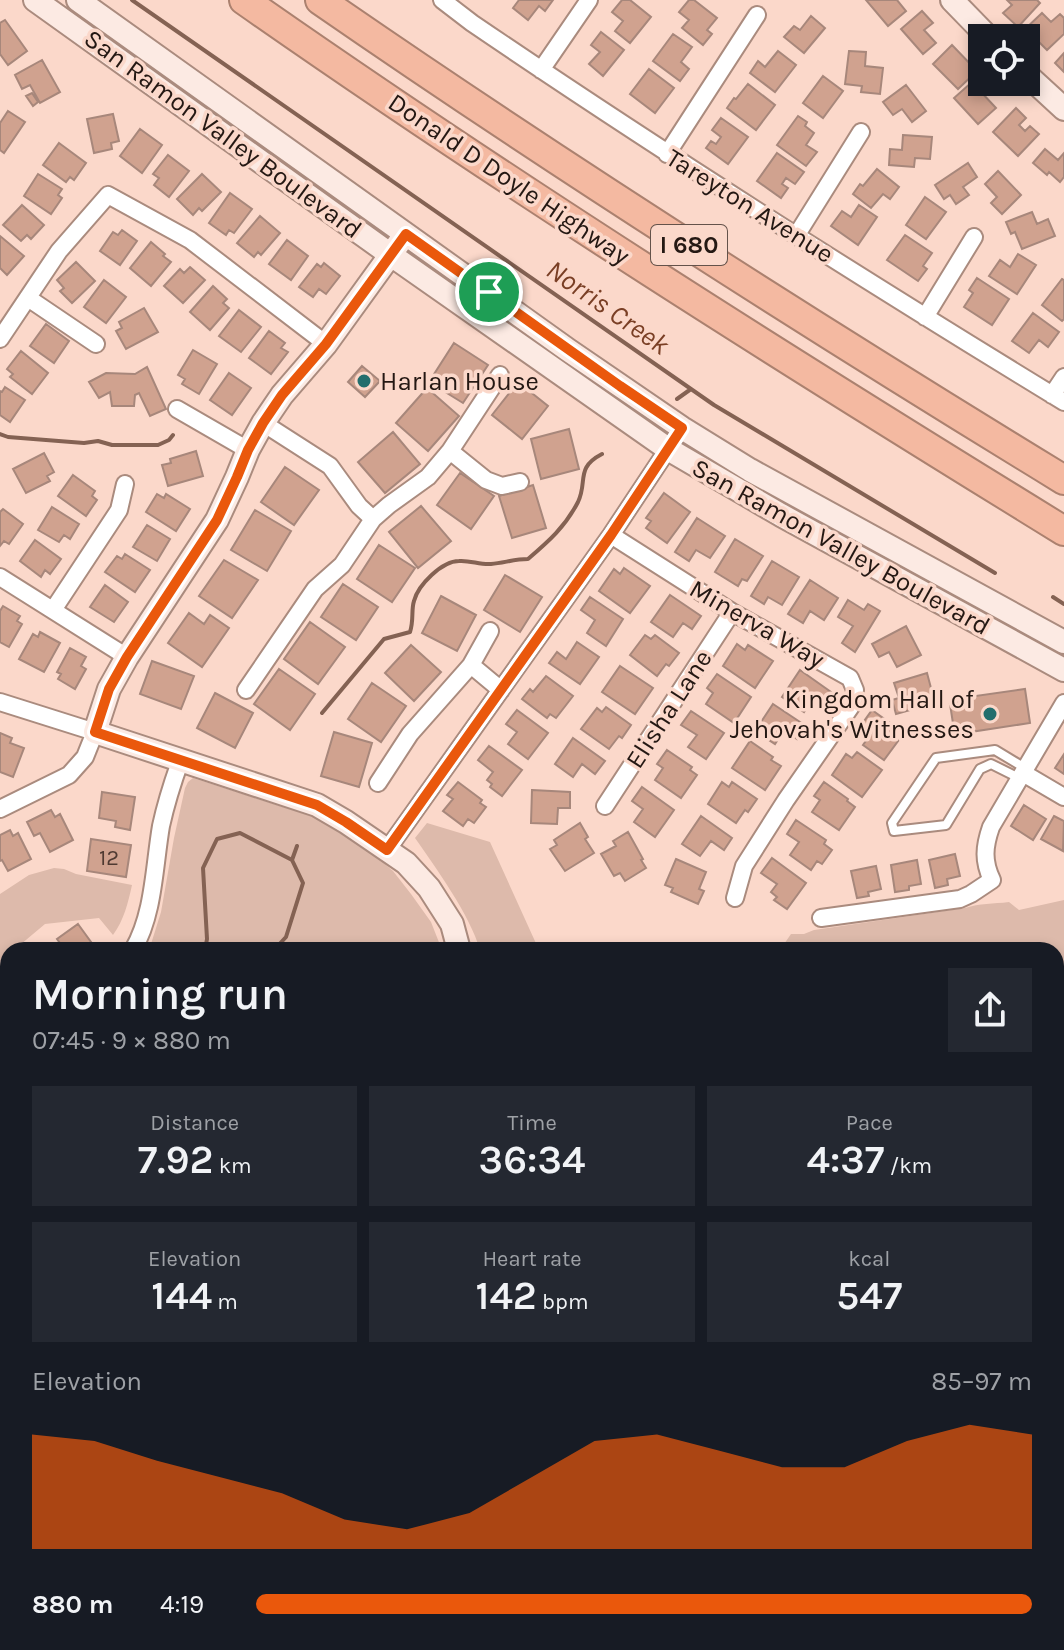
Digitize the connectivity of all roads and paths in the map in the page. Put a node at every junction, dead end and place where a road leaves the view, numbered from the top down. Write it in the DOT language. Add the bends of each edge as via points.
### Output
graph roads {
  1 [pos="35,0"];
  2 [pos="78,0"];
  3 [pos="244,0"];
  4 [pos="320,0"];
  5 [pos="442,0"];
  6 [pos="589,0"];
  7 [pos="952,0"];
  8 [pos="757,15"];
  9 [pos="975,24"];
  10 [pos="541,70"];
  11 [pos="1040,87"];
  12 [pos="1064,109"];
  13 [pos="861,132"];
  14 [pos="667,154"];
  15 [pos="406,234"];
  16 [pos="796,236"];
  17 [pos="974,237"];
  18 [pos="391,255"];
  19 [pos="28,298"];
  20 [pos="925,317"];
  21 [pos="0,339"];
  22 [pos="96,344"];
  23 [pos="326,344"];
  24 [pos="500,375"];
  25 [pos="1064,377"];
  26 [pos="1058,399"];
  27 [pos="177,409"];
  28 [pos="263,423"];
  29 [pos="682,428"];
  30 [pos="668,449"];
  31 [pos="248,450"];
  32 [pos="450,451"];
  33 [pos="1064,480"];
  34 [pos="520,482"];
  35 [pos="125,484"];
  36 [pos="373,519"];
  37 [pos="1064,531"];
  38 [pos="611,535"];
  39 [pos="0,577"];
  40 [pos="53,610"];
  41 [pos="732,612"];
  42 [pos="490,631"];
  43 [pos="1064,642"];
  44 [pos="127,657"];
  45 [pos="471,665"];
  46 [pos="1064,670"];
  47 [pos="246,690"];
  48 [pos="501,690"];
  49 [pos="0,702"];
  50 [pos="1064,703"];
  51 [pos="95,732"];
  52 [pos="181,759"];
  53 [pos="1017,770"];
  54 [pos="378,783"];
  55 [pos="1064,797"];
  56 [pos="605,806"];
  57 [pos="0,809"];
  58 [pos="387,850"];
  59 [pos="735,898"];
  60 [pos="821,918"];
  61 [pos="137,942"];
  62 [pos="457,942"];
  1 -- 18 [label="main road, San Ramon Valley Boulevard"];
  2 -- 15 [label="main road, San Ramon Valley Boulevard"];
  3 -- 37 [label="highway, Donald D Doyle Highway / I 680" via="487,167"];
  4 -- 33 [label="highway, Donald D Doyle Highway / I 680" via="499,123"];
  5 -- 10 [label="street, Tareyton Avenue"];
  6 -- 10 [label="street"];
  7 -- 9 [label="main road"];
  8 -- 14 [label="street"];
  10 -- 14 [label="street, Tareyton Avenue"];
  11 -- 12 [label="main road"];
  13 -- 16 [label="street"];
  14 -- 16 [label="street, Tareyton Avenue"];
  15 -- 18 [label="main road"];
  15 -- 29 [label="main road, San Ramon Valley Boulevard"];
  16 -- 20 [label="street, Tareyton Avenue"];
  17 -- 20 [label="street"];
  18 -- 23 [label="main road"];
  18 -- 30 [label="main road, San Ramon Valley Boulevard"];
  19 -- 21 [label="street"];
  19 -- 22 [label="street"];
  19 -- 23 [label="street" via="59,251 108,195 190,240"];
  20 -- 26 [label="street, Tareyton Avenue"];
  23 -- 28 [label="main road"];
  24 -- 32 [label="street"];
  25 -- 26 [label="street"];
  27 -- 31 [label="street"];
  28 -- 31 [label="main road"];
  28 -- 36 [label="street" via="330,466"];
  29 -- 30 [label="street"];
  29 -- 43 [label="main road, San Ramon Valley Boulevard"];
  30 -- 38 [label="street"];
  30 -- 46 [label="main road, San Ramon Valley Boulevard"];
  31 -- 44 [label="main road" via="217,520"];
  32 -- 34 [label="street" via="486,480 502,486"];
  32 -- 36 [label="street" via="428,477"];
  35 -- 40 [label="street" via="119,510"];
  36 -- 47 [label="street" via="342,565 315,589"];
  38 -- 41 [label="street, Minerva Way"];
  38 -- 48 [label="street"];
  39 -- 40 [label="street"];
  40 -- 44 [label="street"];
  41 -- 56 [label="street, Elisha Lane"];
  41 -- 59 [label="street, Minerva Way" via="850,678 855,690 852,705 744,866"];
  42 -- 45 [label="street"];
  44 -- 51 [label="main road"];
  45 -- 48 [label="street"];
  45 -- 54 [label="street" via="410,734"];
  48 -- 58 [label="street"];
  49 -- 51 [label="street"];
  50 -- 53 [label="street"];
  51 -- 52 [label="main road"];
  51 -- 57 [label="street" via="85,757 69,775"];
  52 -- 58 [label="main road" via="317,805"];
  52 -- 61 [label="street" via="167,799 148,911"];
  53 -- 53 [label="lane" via="995,750 936,758 892,823 894,831 946,825 980,769 991,764"];
  53 -- 55 [label="street"];
  53 -- 60 [label="street" via="984,844 992,880 960,899"];
  58 -- 62 [label="main road" via="429,888"];
}
